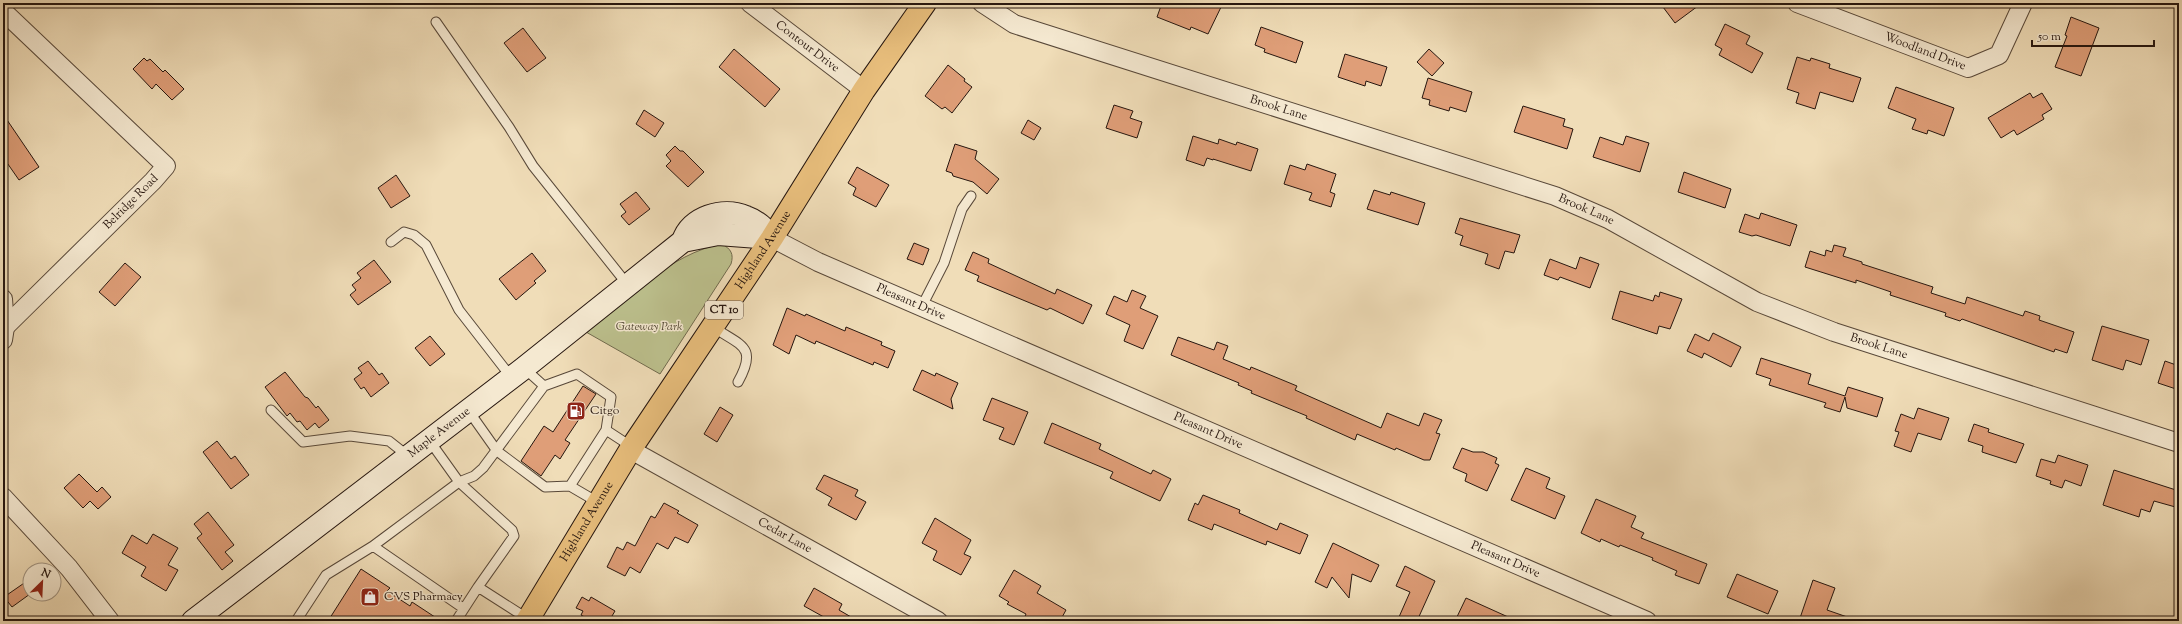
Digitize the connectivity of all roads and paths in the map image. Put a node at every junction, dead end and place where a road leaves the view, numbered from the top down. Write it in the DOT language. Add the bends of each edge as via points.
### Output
graph roads {
  1 [pos="750,3"];
  2 [pos="925,3"];
  3 [pos="982,3"];
  4 [pos="1796,3"];
  5 [pos="2023,3"];
  6 [pos="3,11"];
  7 [pos="436,22"];
  8 [pos="864,90"];
  9 [pos="971,196"];
  10 [pos="772,238"];
  11 [pos="390,242"];
  12 [pos="627,284"];
  13 [pos="3,299"];
  14 [pos="922,306"];
  15 [pos="712,327"];
  16 [pos="4,334"];
  17 [pos="517,372"];
  18 [pos="738,382"];
  19 [pos="544,386"];
  20 [pos="271,410"];
  21 [pos="468,410"];
  22 [pos="606,430"];
  23 [pos="429,440"];
  24 [pos="2179,443"];
  25 [pos="632,449"];
  26 [pos="497,451"];
  27 [pos="408,456"];
  28 [pos="459,482"];
  29 [pos="570,486"];
  30 [pos="3,497"];
  31 [pos="599,503"];
  32 [pos="373,546"];
  33 [pos="478,587"];
  34 [pos="464,608"];
  35 [pos="529,620"];
  36 [pos="110,621"];
  37 [pos="194,621"];
  38 [pos="296,621"];
  39 [pos="456,621"];
  40 [pos="938,621"];
  41 [pos="1647,621"];
  1 -- 8 [label="street, Contour Drive"];
  2 -- 8 [label="highway, Highland Avenue / CT 10"];
  3 -- 24 [label="street, Brook Lane" via="1014,24 1555,196 1608,219 1757,302 1834,332"];
  4 -- 5 [label="street, Woodland Drive" via="1968,68 1999,54"];
  6 -- 16 [label="street, Belridge Road" via="166,166"];
  7 -- 12 [label="lane" via="509,126 532,166"];
  8 -- 10 [label="highway, Highland Avenue / CT 10"];
  9 -- 14 [label="lane" via="962,209 944,264"];
  10 -- 12 [label="street, Maple Avenue" via="718,234 683,241"];
  10 -- 14 [label="street, Pleasant Drive" via="818,262"];
  10 -- 15 [label="highway, Highland Avenue / CT 10"];
  11 -- 17 [label="lane" via="404,232 414,235 426,245 459,310"];
  12 -- 17 [label="street, Maple Avenue"];
  13 -- 16 [label="street"];
  14 -- 41 [label="street, Pleasant Drive"];
  15 -- 18 [label="lane" via="744,348 748,356 746,367"];
  15 -- 25 [label="highway, Highland Avenue / CT 10"];
  17 -- 19 [label="lane"];
  17 -- 21 [label="street, Maple Avenue"];
  19 -- 22 [label="lane" via="577,374 611,397"];
  19 -- 26 [label="lane"];
  20 -- 27 [label="lane" via="303,442 350,436 389,441"];
  21 -- 23 [label="street, Maple Avenue"];
  21 -- 26 [label="lane"];
  22 -- 25 [label="lane"];
  22 -- 29 [label="lane"];
  23 -- 27 [label="street, Maple Avenue"];
  23 -- 28 [label="lane"];
  25 -- 31 [label="highway, Highland Avenue / CT 10"];
  25 -- 40 [label="street, Cedar Lane"];
  26 -- 28 [label="lane" via="474,476"];
  26 -- 29 [label="lane" via="545,487"];
  27 -- 37 [label="street, Maple Avenue"];
  28 -- 32 [label="lane"];
  28 -- 33 [label="lane" via="506,523 514,536"];
  29 -- 31 [label="lane"];
  30 -- 36 [label="street" via="69,568"];
  31 -- 35 [label="highway, Highland Avenue / CT 10"];
  32 -- 34 [label="lane"];
  32 -- 38 [label="lane" via="326,575"];
  33 -- 34 [label="lane"];
  33 -- 35 [label="lane"];
  34 -- 39 [label="lane"];
}
